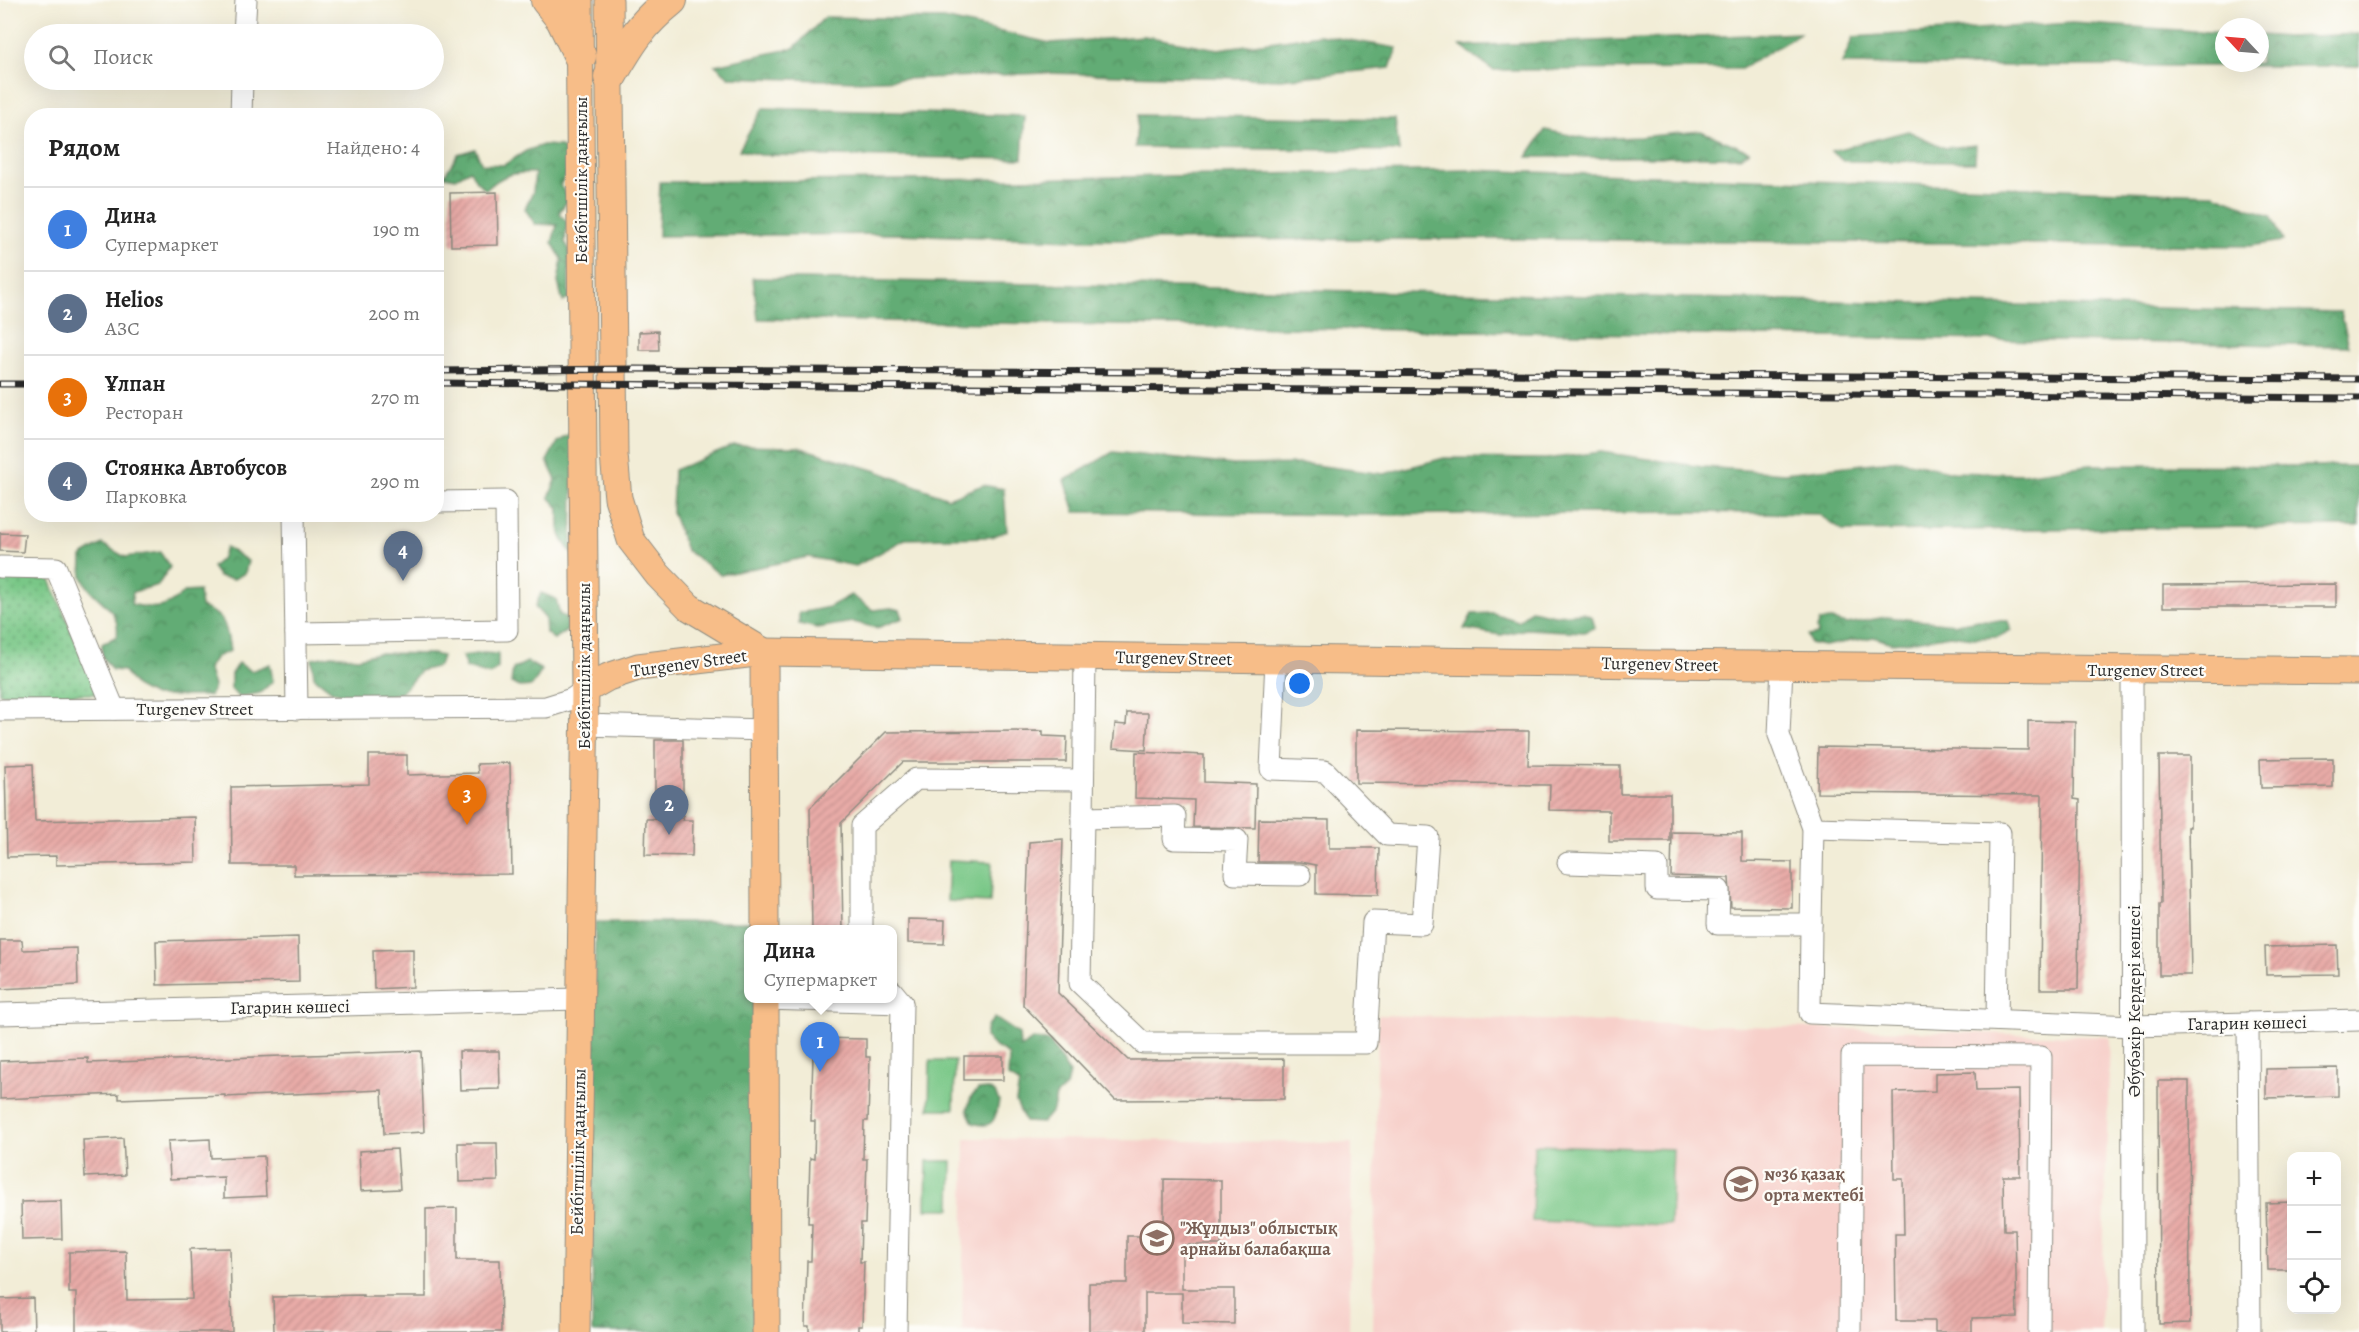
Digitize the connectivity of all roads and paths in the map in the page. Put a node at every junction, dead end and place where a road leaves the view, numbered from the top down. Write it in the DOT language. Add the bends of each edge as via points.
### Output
graph roads {
  1 [pos="246,0"];
  2 [pos="547,0"];
  3 [pos="579,0"];
  4 [pos="609,0"];
  5 [pos="671,0"];
  6 [pos="245,24"];
  7 [pos="580,56"];
  8 [pos="610,77"];
  9 [pos="242,90"];
  10 [pos="241,108"];
  11 [pos="444,501"];
  12 [pos="294,522"];
  13 [pos="0,567"];
  14 [pos="296,633"];
  15 [pos="764,652"];
  16 [pos="1085,657"];
  17 [pos="1276,660"];
  18 [pos="1782,666"];
  19 [pos="2132,670"];
  20 [pos="2359,671"];
  21 [pos="585,690"];
  22 [pos="297,709"];
  23 [pos="0,710"];
  24 [pos="114,710"];
  25 [pos="584,724"];
  26 [pos="765,730"];
  27 [pos="1083,780"];
  28 [pos="1083,818"];
  29 [pos="1812,828"];
  30 [pos="1568,863"];
  31 [pos="1300,875"];
  32 [pos="1811,924"];
  33 [pos="765,925"];
  34 [pos="862,925"];
  35 [pos="579,999"];
  36 [pos="765,1003"];
  37 [pos="897,1003"];
  38 [pos="0,1014"];
  39 [pos="1997,1020"];
  40 [pos="2359,1020"];
  41 [pos="2248,1023"];
  42 [pos="2134,1026"];
  43 [pos="576,1332"];
  44 [pos="766,1332"];
  45 [pos="896,1332"];
  46 [pos="1850,1332"];
  47 [pos="2039,1332"];
  48 [pos="2133,1332"];
  49 [pos="2250,1332"];
  1 -- 6 [label="street"];
  2 -- 7 [label="highway"];
  3 -- 7 [label="main road, Бейбітшілік даңғылы"];
  4 -- 8 [label="main road, Бейбітшілік даңғылы"];
  5 -- 8 [label="highway" via="650,16"];
  7 -- 21 [label="main road, Бейбітшілік даңғылы"];
  8 -- 15 [label="main road, Бейбітшілік даңғылы" via="614,455 618,498 631,540 658,575 689,607"];
  9 -- 10 [label="street"];
  11 -- 14 [label="street" via="506,501 507,630"];
  12 -- 14 [label="street"];
  13 -- 24 [label="street" via="56,568"];
  14 -- 22 [label="street"];
  15 -- 16 [label="main road, Turgenev Street"];
  15 -- 21 [label="main road, Turgenev Street" via="638,667"];
  15 -- 26 [label="main road"];
  16 -- 17 [label="main road, Turgenev Street"];
  16 -- 27 [label="street"];
  17 -- 18 [label="main road, Turgenev Street"];
  17 -- 28 [label="street" via="1271,769 1325,771 1387,835 1428,837 1422,924 1373,922 1366,1043 1143,1043 1080,983"];
  18 -- 19 [label="main road, Turgenev Street"];
  18 -- 29 [label="street" via="1779,735"];
  19 -- 20 [label="main road, Turgenev Street"];
  19 -- 42 [label="street, Әбубәкір Кердері көшесі"];
  21 -- 22 [label="street, Turgenev Street" via="572,699 546,707"];
  21 -- 25 [label="main road, Бейбітшілік даңғылы"];
  22 -- 24 [label="street, Turgenev Street"];
  23 -- 24 [label="street, Turgenev Street"];
  25 -- 26 [label="street"];
  25 -- 35 [label="main road, Бейбітшілік даңғылы"];
  26 -- 33 [label="main road"];
  27 -- 28 [label="street"];
  27 -- 34 [label="street" via="916,779 862,826"];
  28 -- 31 [label="street" via="1175,816 1174,839 1237,840 1235,874"];
  29 -- 32 [label="street"];
  29 -- 39 [label="street" via="2000,833"];
  30 -- 32 [label="street" via="1657,866 1657,889 1719,890 1718,924"];
  32 -- 39 [label="street, Гагарин көшесі" via="1810,1013"];
  35 -- 38 [label="street, Гагарин көшесі"];
  35 -- 43 [label="main road, Бейбітшілік даңғылы"];
  36 -- 44 [label="main road"];
  37 -- 45 [label="street"];
  39 -- 42 [label="street, Гагарин көшесі"];
  40 -- 41 [label="street, Гагарин көшесі"];
  41 -- 42 [label="street, Гагарин көшесі"];
  41 -- 49 [label="street"];
  42 -- 48 [label="street, Әбубәкір Кердері көшесі"];
  46 -- 47 [label="street" via="1852,1056 1864,1056 2041,1057"];
}
